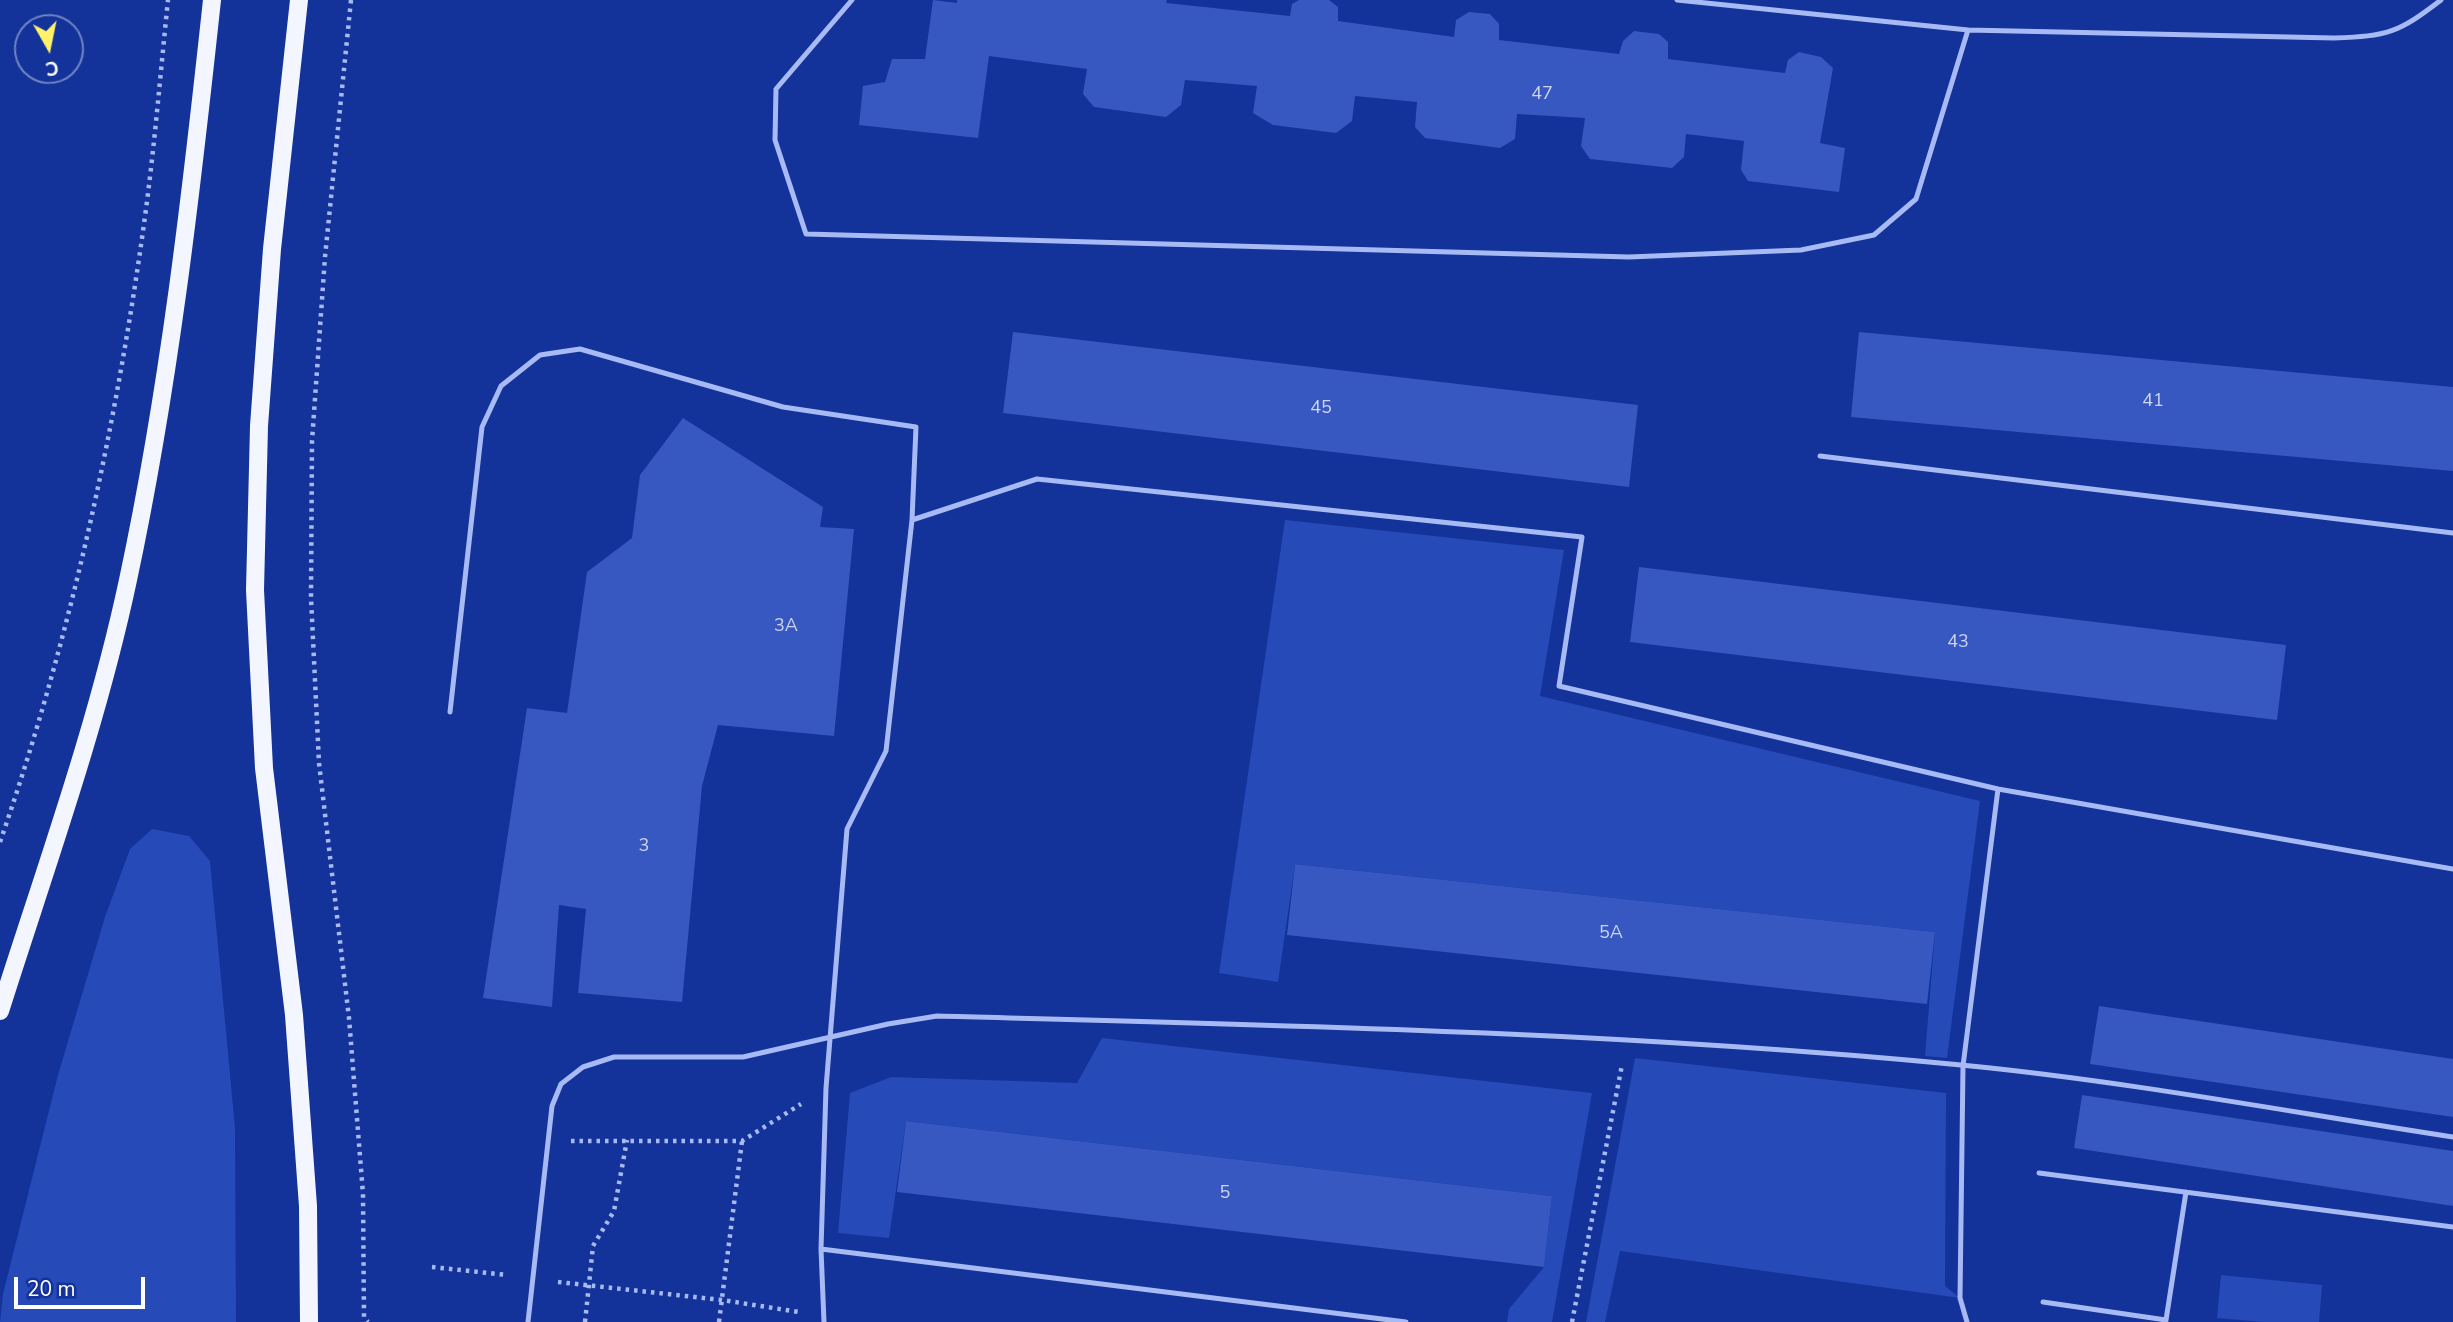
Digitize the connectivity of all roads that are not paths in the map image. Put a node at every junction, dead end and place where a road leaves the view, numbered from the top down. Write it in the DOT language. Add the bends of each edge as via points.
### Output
graph roads {
  1 [pos="212,0"];
  2 [pos="299,0"];
  3 [pos="852,0"];
  4 [pos="1677,0"];
  5 [pos="2441,0"];
  6 [pos="1968,30"];
  7 [pos="1821,456"];
  8 [pos="912,520"];
  9 [pos="2453,533"];
  10 [pos="450,712"];
  11 [pos="1998,789"];
  12 [pos="2453,869"];
  13 [pos="0,1011"];
  14 [pos="831,1038"];
  15 [pos="1963,1066"];
  16 [pos="2453,1137"];
  17 [pos="2039,1172"];
  18 [pos="2186,1192"];
  19 [pos="2453,1227"];
  20 [pos="821,1249"];
  21 [pos="2043,1301"];
  22 [pos="824,1319"];
  23 [pos="309,1322"];
  24 [pos="528,1322"];
  25 [pos="1406,1322"];
  26 [pos="1967,1322"];
  1 -- 13 [label="main road" via="181,277 128,583 83,750"];
  2 -- 23 [label="main road" via="269,290 259,426 255,590 264,768 294,1015 308,1206"];
  3 -- 6 [label="lane" via="775,89 775,140 806,234 1629,257 1801,250 1874,235 1916,199"];
  4 -- 6 [label="lane"];
  5 -- 6 [label="lane" via="2405,27 2371,37"];
  7 -- 9 [label="lane"];
  8 -- 10 [label="lane" via="916,427 783,407 580,349 540,355 501,386 482,427"];
  8 -- 11 [label="lane" via="1037,479 1582,537 1559,686"];
  8 -- 14 [label="lane" via="886,751 847,830"];
  11 -- 12 [label="lane"];
  11 -- 15 [label="lane"];
  14 -- 15 [label="lane" via="937,1016 1613,1038"];
  14 -- 20 [label="lane"];
  14 -- 24 [label="lane" via="743,1058 614,1056 583,1066 561,1084 552,1106"];
  15 -- 16 [label="lane"];
  15 -- 26 [label="lane" via="1960,1298"];
  17 -- 18 [label="lane"];
  18 -- 19 [label="lane"];
  18 -- 21 [label="lane" via="2166,1320"];
  20 -- 22 [label="lane"];
  20 -- 25 [label="lane"];
}
